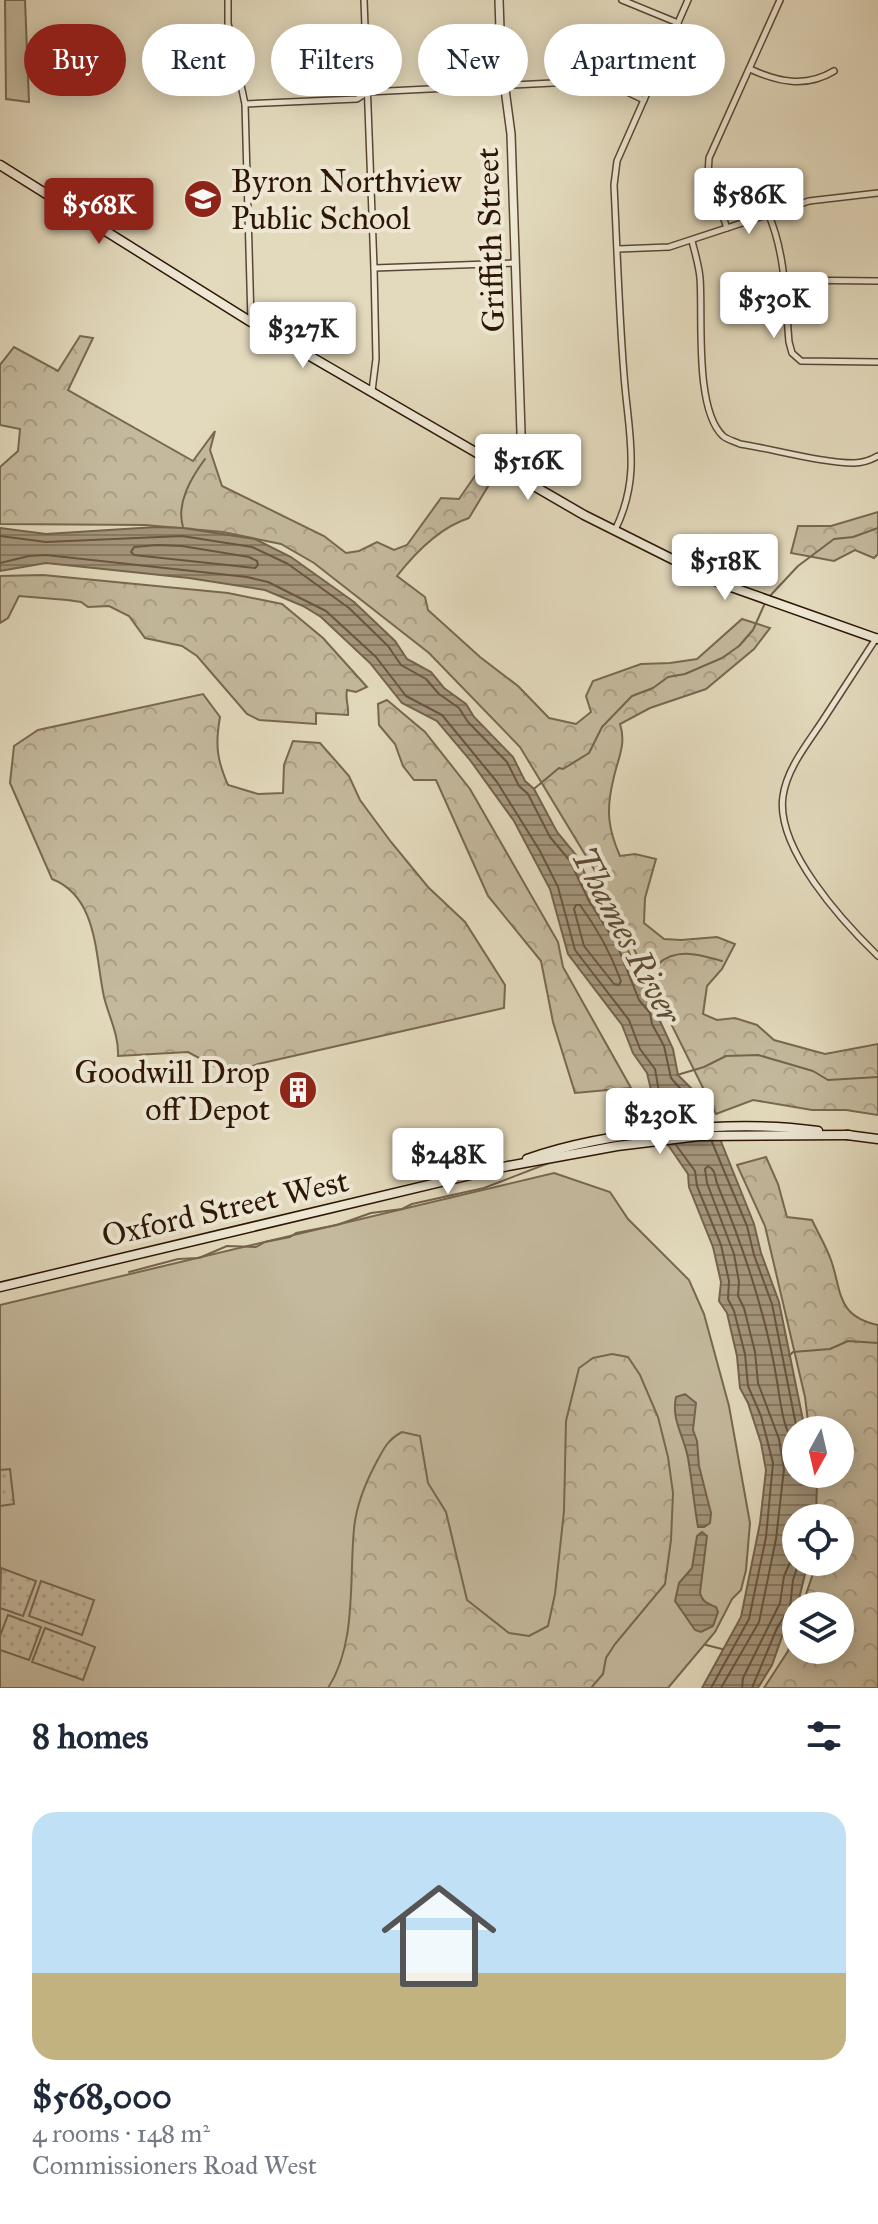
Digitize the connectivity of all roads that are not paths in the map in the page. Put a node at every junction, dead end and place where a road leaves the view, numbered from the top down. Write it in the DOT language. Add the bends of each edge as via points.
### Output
graph roads {
  1 [pos="228,0"];
  2 [pos="364,0"];
  3 [pos="499,0"];
  4 [pos="622,0"];
  5 [pos="688,0"];
  6 [pos="780,0"];
  7 [pos="678,23"];
  8 [pos="365,24"];
  9 [pos="500,24"];
  10 [pos="750,69"];
  11 [pos="834,71"];
  12 [pos="528,84"];
  13 [pos="362,96"];
  14 [pos="368,96"];
  15 [pos="507,96"];
  16 [pos="644,100"];
  17 [pos="245,104"];
  18 [pos="0,165"];
  19 [pos="878,193"];
  20 [pos="768,213"];
  21 [pos="727,228"];
  22 [pos="692,241"];
  23 [pos="618,249"];
  24 [pos="515,263"];
  25 [pos="374,268"];
  26 [pos="786,280"];
  27 [pos="878,281"];
  28 [pos="251,322"];
  29 [pos="878,362"];
  30 [pos="372,392"];
  31 [pos="878,456"];
  32 [pos="515,476"];
  33 [pos="614,531"];
  34 [pos="878,638"];
  35 [pos="878,956"];
  36 [pos="878,1139"];
  37 [pos="0,1287"];
  1 -- 17 [label="street"];
  2 -- 8 [label="street"];
  3 -- 9 [label="street, Griffith Street"];
  4 -- 7 [label="street"];
  5 -- 7 [label="street"];
  6 -- 10 [label="street"];
  7 -- 16 [label="street"];
  10 -- 11 [label="street" via="774,80 802,82"];
  10 -- 21 [label="street" via="709,158 708,175"];
  12 -- 16 [label="street" via="606,82"];
  13 -- 17 [label="street"];
  14 -- 25 [label="street"];
  15 -- 24 [label="street, Griffith Street"];
  16 -- 23 [label="street" via="617,161"];
  17 -- 28 [label="street"];
  18 -- 28 [label="main road"];
  19 -- 20 [label="street" via="809,201"];
  20 -- 21 [label="street"];
  20 -- 26 [label="street"];
  21 -- 22 [label="street"];
  22 -- 23 [label="street"];
  22 -- 31 [label="street" via="700,275 705,392 716,428 740,444 831,460 854,463"];
  23 -- 33 [label="street" via="633,456 630,492"];
  24 -- 25 [label="street"];
  24 -- 32 [label="street, Griffith Street" via="522,462"];
  25 -- 30 [label="street"];
  26 -- 27 [label="street"];
  26 -- 29 [label="street" via="792,353 801,361"];
  28 -- 30 [label="main road"];
  30 -- 32 [label="main road"];
  32 -- 33 [label="main road"];
  33 -- 34 [label="main road" via="720,583"];
  34 -- 35 [label="street" via="797,760 783,796 783,814 792,846 805,866 842,919"];
  36 -- 37 [label="main road, Oxford Street West" via="778,1131 541,1157"];
}
